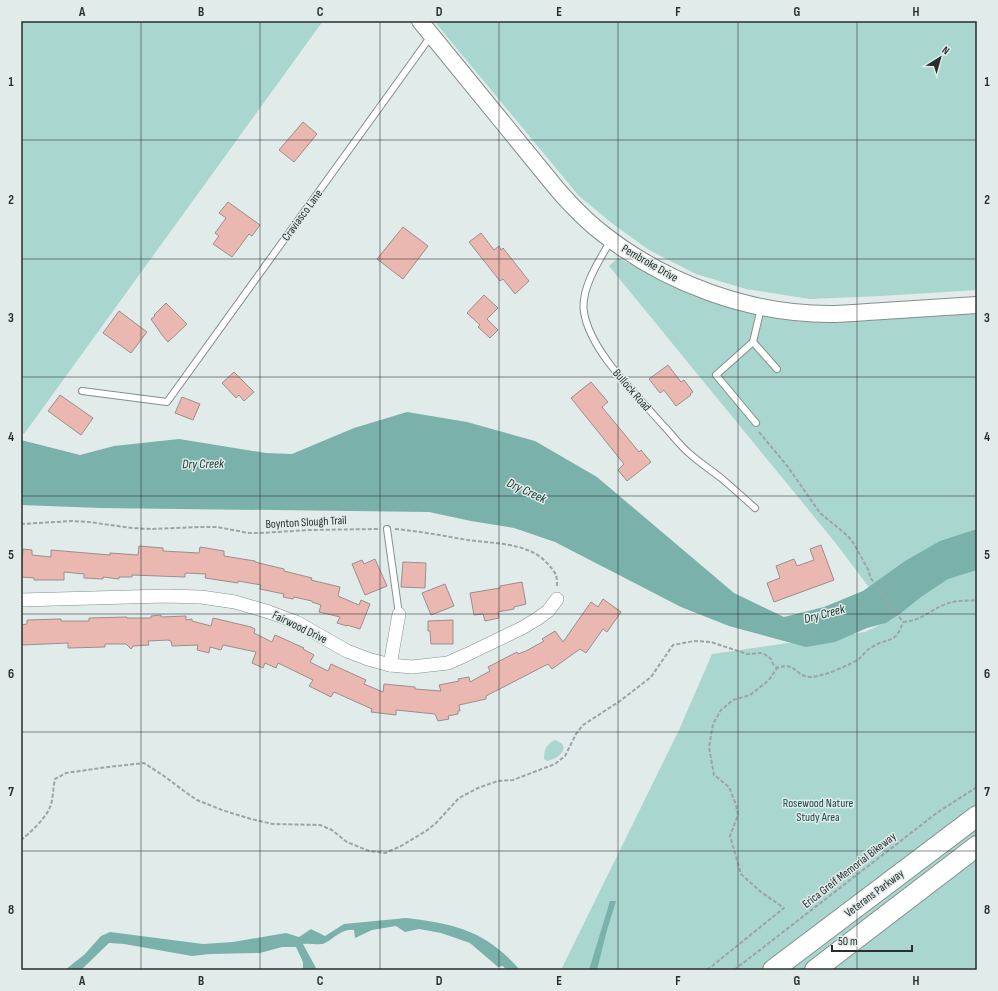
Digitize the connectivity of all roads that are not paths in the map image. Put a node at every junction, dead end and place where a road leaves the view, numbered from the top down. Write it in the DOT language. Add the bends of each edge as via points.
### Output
graph roads {
  1 [pos="420,21"];
  2 [pos="432,35"];
  3 [pos="611,240"];
  4 [pos="977,305"];
  5 [pos="761,307"];
  6 [pos="753,342"];
  7 [pos="777,369"];
  8 [pos="82,391"];
  9 [pos="756,424"];
  10 [pos="755,508"];
  11 [pos="387,529"];
  12 [pos="557,599"];
  13 [pos="21,600"];
  14 [pos="399,614"];
  15 [pos="390,665"];
  16 [pos="977,816"];
  17 [pos="977,846"];
  18 [pos="773,970"];
  19 [pos="815,970"];
  1 -- 2 [label="street, Pembroke Drive"];
  2 -- 3 [label="street, Pembroke Drive" via="556,189"];
  2 -- 8 [label="lane, Craviasco Lane" via="167,402"];
  3 -- 5 [label="street, Pembroke Drive" via="674,278 724,297"];
  3 -- 10 [label="lane, Bullock Road" via="586,290 583,312 598,347 616,373 677,442"];
  4 -- 5 [label="street, Pembroke Drive" via="829,314"];
  5 -- 6 [label="lane"];
  6 -- 7 [label="lane"];
  6 -- 9 [label="lane" via="716,374"];
  11 -- 14 [label="lane"];
  12 -- 15 [label="street, Fairwood Drive" via="548,611 522,628 448,662 412,667"];
  13 -- 15 [label="street, Fairwood Drive" via="201,596 269,612 296,622 347,651"];
  14 -- 15 [label="street"];
  16 -- 18 [label="main road, Veterans Parkway"];
  17 -- 19 [label="main road, Veterans Parkway"];
}
